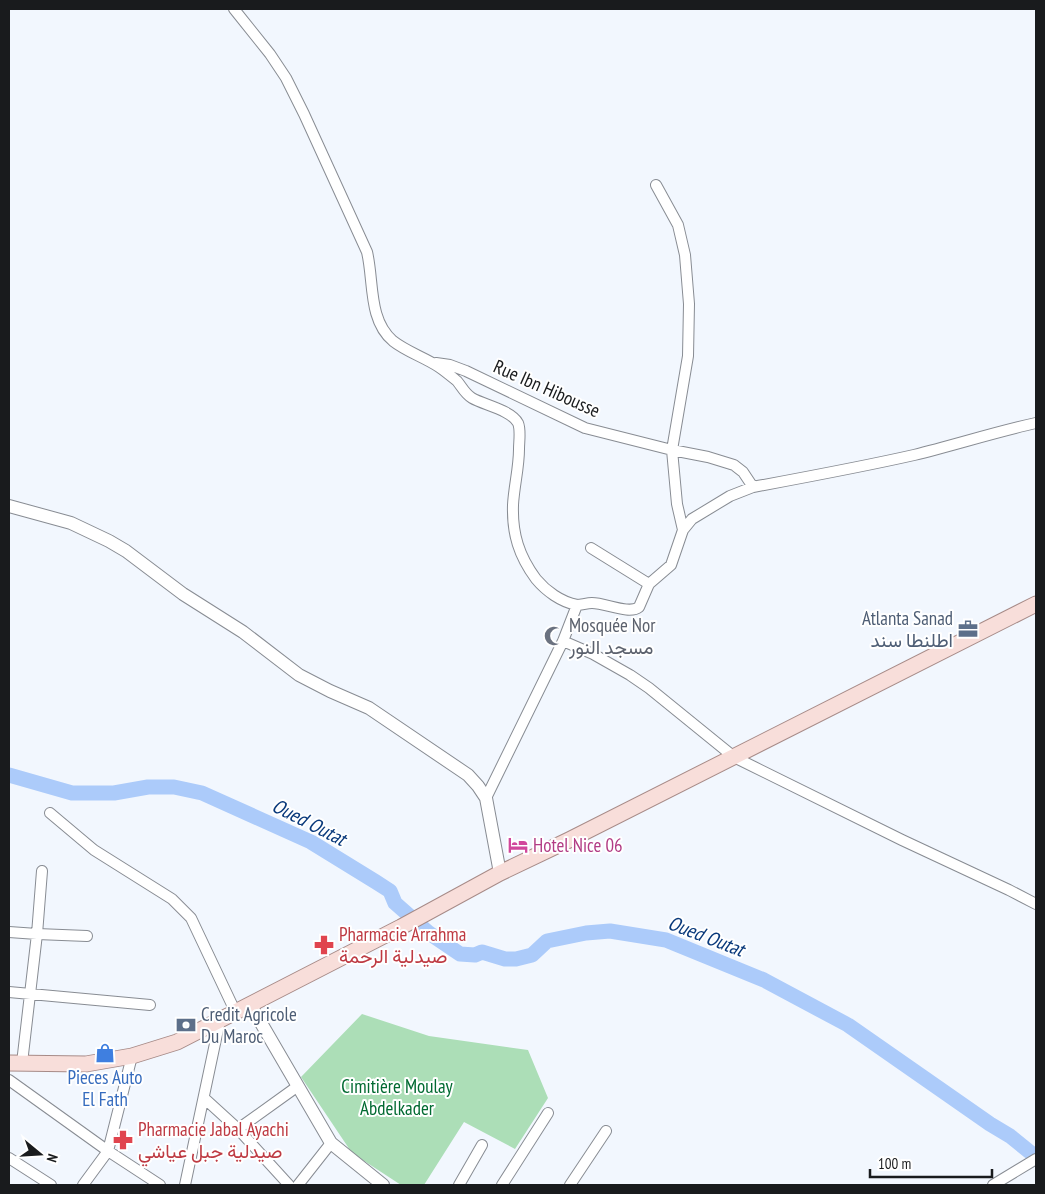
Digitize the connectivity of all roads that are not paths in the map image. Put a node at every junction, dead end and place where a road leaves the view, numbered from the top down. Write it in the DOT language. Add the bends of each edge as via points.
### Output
graph roads {
  1 [pos="234,9"];
  2 [pos="656,185"];
  3 [pos="432,362"];
  4 [pos="1036,423"];
  5 [pos="672,450"];
  6 [pos="753,487"];
  7 [pos="9,506"];
  8 [pos="682,530"];
  9 [pos="591,548"];
  10 [pos="650,584"];
  11 [pos="1036,604"];
  12 [pos="577,605"];
  13 [pos="563,641"];
  14 [pos="734,757"];
  15 [pos="486,798"];
  16 [pos="50,813"];
  17 [pos="42,871"];
  18 [pos="500,873"];
  19 [pos="1036,904"];
  20 [pos="9,932"];
  21 [pos="37,934"];
  22 [pos="87,936"];
  23 [pos="9,992"];
  24 [pos="30,994"];
  25 [pos="250,1004"];
  26 [pos="150,1005"];
  27 [pos="235,1011"];
  28 [pos="220,1020"];
  29 [pos="132,1056"];
  30 [pos="15,1063"];
  31 [pos="9,1080"];
  32 [pos="298,1086"];
  33 [pos="204,1098"];
  34 [pos="548,1113"];
  35 [pos="238,1128"];
  36 [pos="606,1131"];
  37 [pos="331,1143"];
  38 [pos="482,1145"];
  39 [pos="108,1151"];
  40 [pos="9,1158"];
  41 [pos="1036,1159"];
  42 [pos="51,1185"];
  43 [pos="83,1185"];
  44 [pos="160,1185"];
  45 [pos="185,1185"];
  46 [pos="289,1185"];
  47 [pos="298,1185"];
  48 [pos="383,1185"];
  49 [pos="459,1185"];
  50 [pos="502,1185"];
  51 [pos="570,1185"];
  52 [pos="993,1185"];
  1 -- 3 [label="street" via="282,73 304,114 367,252 375,308 386,333 406,349"];
  2 -- 5 [label="street" via="683,239 688,298 688,356"];
  3 -- 5 [label="street, Rue Ibn Hibousse" via="466,371 585,428"];
  3 -- 12 [label="street" via="472,397 518,422 519,456 513,505 519,551 545,589"];
  4 -- 6 [label="street" via="912,456"];
  5 -- 6 [label="street, Rue Ibn Hibousse" via="734,465"];
  5 -- 8 [label="street"];
  6 -- 8 [label="street" via="710,507"];
  7 -- 15 [label="street" via="71,523 126,551 300,674 369,708 458,767"];
  8 -- 10 [label="street" via="671,565"];
  9 -- 10 [label="street"];
  10 -- 12 [label="street" via="639,607 632,611 605,604"];
  11 -- 14 [label="main road"];
  12 -- 13 [label="street"];
  13 -- 14 [label="street" via="630,675"];
  13 -- 15 [label="street"];
  14 -- 18 [label="main road"];
  14 -- 19 [label="street"];
  15 -- 18 [label="street"];
  16 -- 27 [label="street" via="94,850 181,907 190,918"];
  17 -- 21 [label="street"];
  18 -- 25 [label="main road"];
  20 -- 21 [label="street"];
  21 -- 22 [label="street"];
  21 -- 24 [label="street"];
  23 -- 24 [label="street"];
  24 -- 26 [label="street"];
  24 -- 30 [label="street"];
  25 -- 27 [label="main road"];
  25 -- 32 [label="street"];
  27 -- 28 [label="main road"];
  28 -- 29 [label="main road" via="177,1042"];
  28 -- 33 [label="street"];
  29 -- 30 [label="main road" via="86,1064"];
  29 -- 39 [label="street"];
  31 -- 39 [label="street"];
  32 -- 35 [label="street"];
  32 -- 37 [label="street"];
  33 -- 35 [label="street"];
  33 -- 45 [label="street"];
  34 -- 50 [label="street"];
  35 -- 46 [label="street"];
  36 -- 51 [label="street"];
  37 -- 47 [label="street"];
  37 -- 48 [label="street"];
  38 -- 49 [label="street"];
  39 -- 43 [label="street"];
  39 -- 44 [label="street"];
  40 -- 42 [label="street"];
  41 -- 52 [label="street"];
}
